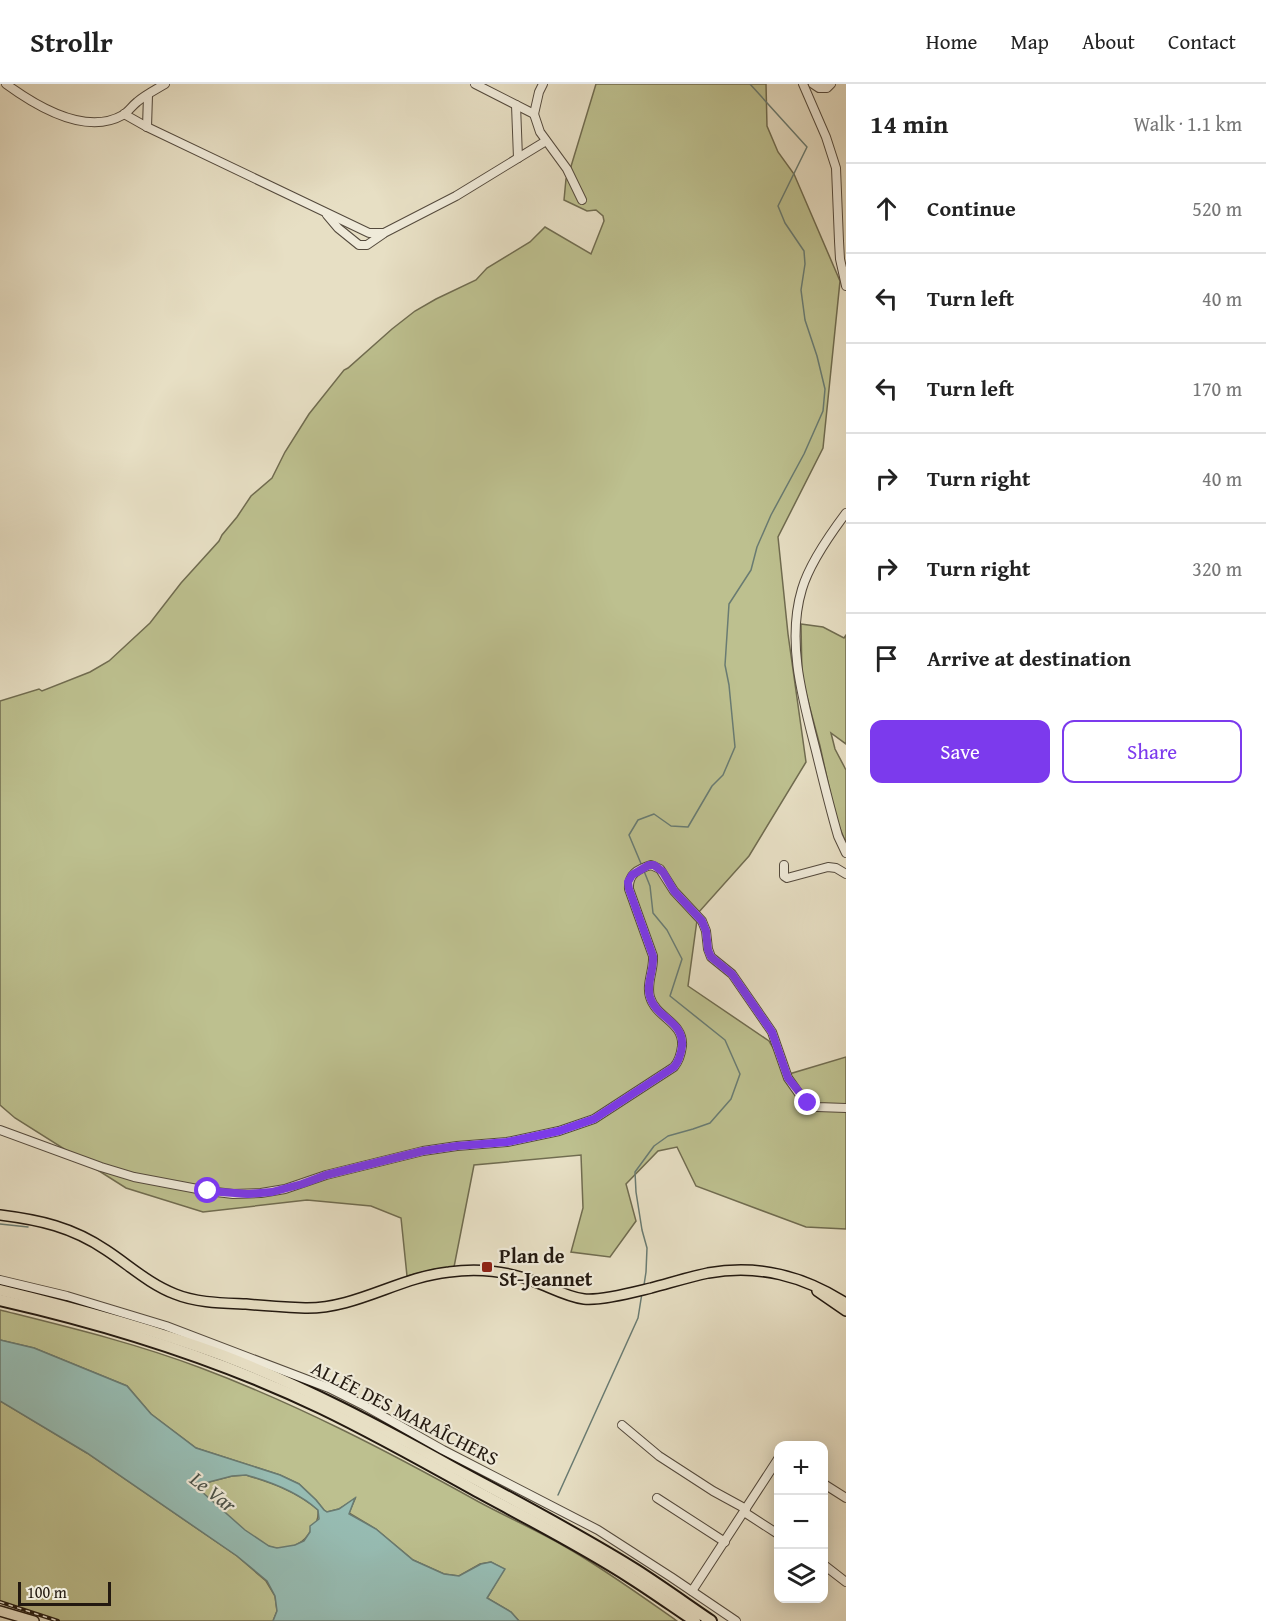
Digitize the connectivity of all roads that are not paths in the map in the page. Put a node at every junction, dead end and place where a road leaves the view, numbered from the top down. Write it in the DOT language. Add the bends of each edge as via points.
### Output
graph roads {
  1 [pos="6,84"];
  2 [pos="165,84"];
  3 [pos="475,84"];
  4 [pos="543,84"];
  5 [pos="803,84"];
  6 [pos="813,84"];
  7 [pos="831,84"];
  8 [pos="148,95"];
  9 [pos="516,105"];
  10 [pos="124,114"];
  11 [pos="534,114"];
  12 [pos="147,127"];
  13 [pos="546,141"];
  14 [pos="518,158"];
  15 [pos="582,200"];
  16 [pos="324,212"];
  17 [pos="384,233"];
  18 [pos="846,286"];
  19 [pos="846,513"];
  20 [pos="846,853"];
  21 [pos="784,865"];
  22 [pos="846,874"];
  23 [pos="846,1108"];
  24 [pos="0,1131"];
  25 [pos="0,1215"];
  26 [pos="0,1280"];
  27 [pos="800,1280"];
  28 [pos="0,1290"];
  29 [pos="0,1300"];
  30 [pos="846,1303"];
  31 [pos="846,1311"];
  32 [pos="622,1425"];
  33 [pos="774,1465"];
  34 [pos="828,1487"];
  35 [pos="657,1498"];
  36 [pos="846,1498"];
  37 [pos="745,1511"];
  38 [pos="774,1531"];
  39 [pos="725,1542"];
  40 [pos="828,1567"];
  41 [pos="846,1582"];
  42 [pos="692,1591"];
  43 [pos="0,1611"];
  44 [pos="34,1621"];
  45 [pos="695,1621"];
  46 [pos="711,1621"];
  47 [pos="736,1621"];
  1 -- 10 [label="street" via="46,109 76,120 93,123"];
  2 -- 8 [label="street"];
  3 -- 9 [label="street"];
  4 -- 11 [label="street"];
  5 -- 18 [label="street" via="836,168 838,241"];
  6 -- 7 [label="street" via="819,88"];
  8 -- 10 [label="street"];
  8 -- 12 [label="street"];
  9 -- 11 [label="street"];
  9 -- 14 [label="street"];
  10 -- 12 [label="street"];
  11 -- 13 [label="street"];
  12 -- 16 [label="street"];
  13 -- 14 [label="street"];
  13 -- 15 [label="street" via="567,169"];
  14 -- 17 [label="street"];
  16 -- 17 [label="street" via="369,233"];
  16 -- 17 [label="street" via="360,245 367,245"];
  19 -- 20 [label="street" via="810,568 796,616 801,691 837,836"];
  21 -- 22 [label="street" via="787,878 828,867"];
  23 -- 24 [label="street" via="817,1107 800,1095 788,1078 772,1032 732,974 711,957 702,921 660,869 649,865 628,882 653,956 649,996 658,1011 679,1029 681,1054 674,1067 585,1122 507,1142 423,1151 285,1189 248,1194 134,1177"];
  25 -- 27 [label="main road" via="64,1228 100,1246 159,1287 196,1300 322,1308 354,1301 415,1278 469,1270 516,1275 584,1299 736,1270"];
  26 -- 42 [label="street, ALLÉE DES MARAÎCHERS" via="166,1326 329,1388 598,1530"];
  27 -- 30 [label="main road"];
  27 -- 31 [label="main road"];
  28 -- 46 [label="highway" via="175,1338 321,1398 568,1530"];
  29 -- 45 [label="highway" via="149,1340 221,1365 319,1407 565,1538"];
  32 -- 37 [label="street" via="659,1456"];
  33 -- 37 [label="street"];
  34 -- 36 [label="street"];
  35 -- 39 [label="street"];
  37 -- 38 [label="street"];
  37 -- 39 [label="street"];
  39 -- 42 [label="street"];
  40 -- 41 [label="street"];
  42 -- 47 [label="street, ALLÉE DES MARAÎCHERS"];
  43 -- 44 [label="main road"];
}
